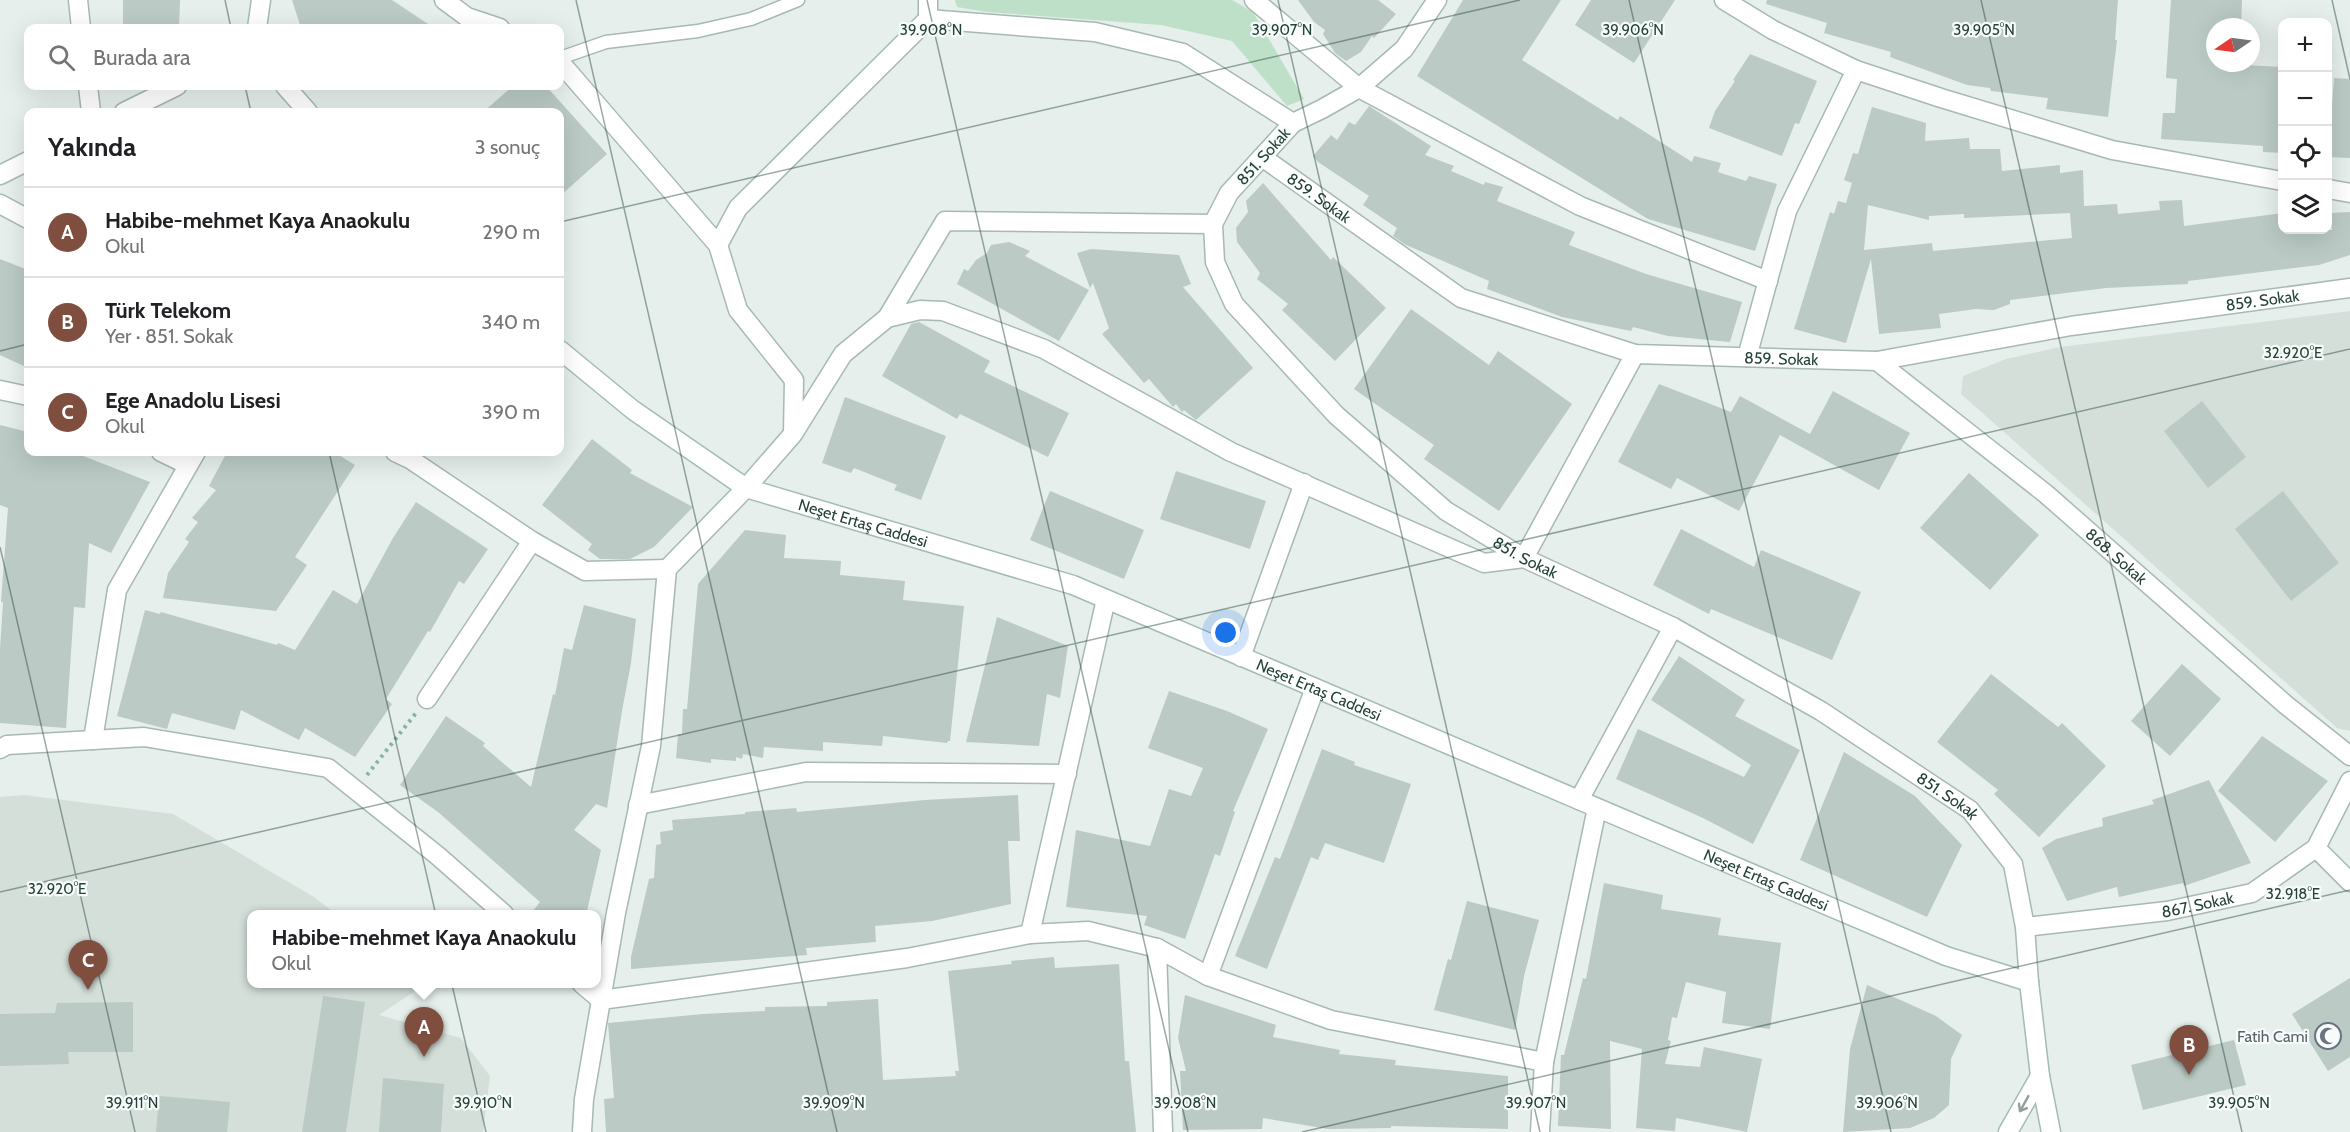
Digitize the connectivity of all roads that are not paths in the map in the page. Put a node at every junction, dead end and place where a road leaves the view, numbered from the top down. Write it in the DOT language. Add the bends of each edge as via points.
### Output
graph roads {
  1 [pos="78,0"];
  2 [pos="261,0"];
  3 [pos="444,0"];
  4 [pos="476,0"];
  5 [pos="798,0"];
  6 [pos="928,0"];
  7 [pos="1254,0"];
  8 [pos="1437,0"];
  9 [pos="1724,0"];
  10 [pos="467,16"];
  11 [pos="928,19"];
  12 [pos="81,24"];
  13 [pos="257,24"];
  14 [pos="489,24"];
  15 [pos="564,58"];
  16 [pos="564,65"];
  17 [pos="1856,70"];
  18 [pos="1359,88"];
  19 [pos="88,90"];
  20 [pos="169,90"];
  21 [pos="289,90"];
  22 [pos="91,108"];
  23 [pos="132,108"];
  24 [pos="304,108"];
  25 [pos="1293,123"];
  26 [pos="1262,157"];
  27 [pos="24,162"];
  28 [pos="0,175"];
  29 [pos="2278,180"];
  30 [pos="2332,190"];
  31 [pos="2350,193"];
  32 [pos="0,204"];
  33 [pos="24,217"];
  34 [pos="1213,224"];
  35 [pos="718,245"];
  36 [pos="1768,281"];
  37 [pos="2350,288"];
  38 [pos="887,318"];
  39 [pos="564,353"];
  40 [pos="1635,354"];
  41 [pos="1748,357"];
  42 [pos="1877,361"];
  43 [pos="0,390"];
  44 [pos="24,395"];
  45 [pos="793,434"];
  46 [pos="404,456"];
  47 [pos="192,458"];
  48 [pos="1304,483"];
  49 [pos="746,488"];
  50 [pos="532,541"];
  51 [pos="1524,558"];
  52 [pos="667,569"];
  53 [pos="1106,599"];
  54 [pos="1673,627"];
  55 [pos="1241,657"];
  56 [pos="1315,688"];
  57 [pos="427,699"];
  58 [pos="93,740"];
  59 [pos="0,749"];
  60 [pos="2350,756"];
  61 [pos="1067,774"];
  62 [pos="2350,781"];
  63 [pos="1579,800"];
  64 [pos="639,805"];
  65 [pos="1597,808"];
  66 [pos="2316,848"];
  67 [pos="2350,882"];
  68 [pos="498,910"];
  69 [pos="2025,927"];
  70 [pos="1030,934"];
  71 [pos="1157,948"];
  72 [pos="1208,976"];
  73 [pos="2029,982"];
  74 [pos="587,988"];
  75 [pos="601,1000"];
  76 [pos="1544,1062"];
  77 [pos="2040,1076"];
  78 [pos="582,1132"];
  79 [pos="1163,1132"];
  80 [pos="1540,1132"];
  81 [pos="2008,1132"];
  82 [pos="2051,1132"];
  1 -- 12 [label="street"];
  2 -- 13 [label="street"];
  3 -- 10 [label="street"];
  4 -- 10 [label="street"];
  5 -- 15 [label="lane" via="751,19 698,31 606,42"];
  6 -- 11 [label="street"];
  7 -- 18 [label="street"];
  8 -- 18 [label="street, 851. Sokak" via="1404,49"];
  9 -- 17 [label="street" via="1773,30"];
  10 -- 14 [label="street"];
  11 -- 25 [label="street" via="1095,32 1183,53"];
  11 -- 35 [label="street" via="738,207"];
  16 -- 35 [label="street"];
  17 -- 29 [label="street" via="2112,150"];
  17 -- 36 [label="street" via="1787,212"];
  18 -- 25 [label="street, 851. Sokak"];
  18 -- 36 [label="street" via="1580,206"];
  19 -- 22 [label="street"];
  20 -- 23 [label="street"];
  21 -- 24 [label="street"];
  25 -- 26 [label="street, 851. Sokak"];
  26 -- 34 [label="street, 851. Sokak" via="1229,194"];
  26 -- 40 [label="street, 859. Sokak" via="1461,298"];
  27 -- 28 [label="street"];
  30 -- 31 [label="street"];
  32 -- 33 [label="street"];
  34 -- 38 [label="street" via="945,221"];
  34 -- 51 [label="street, 851. Sokak" via="1215,262 1234,304 1336,415 1446,511"];
  35 -- 45 [label="street" via="738,310 794,380"];
  36 -- 41 [label="street"];
  37 -- 42 [label="street, 859. Sokak" via="2071,326"];
  38 -- 45 [label="street" via="843,354"];
  38 -- 48 [label="street" via="920,310 943,311 1044,349 1231,452"];
  39 -- 49 [label="street, Neşet Ertaş Caddesi" via="633,410"];
  40 -- 41 [label="street, 859. Sokak"];
  40 -- 51 [label="street"];
  41 -- 42 [label="street, 859. Sokak"];
  42 -- 60 [label="street, 868. Sokak" via="2046,494 2286,705"];
  43 -- 44 [label="street"];
  45 -- 49 [label="street"];
  46 -- 50 [label="street"];
  47 -- 58 [label="street" via="117,590"];
  48 -- 51 [label="street" via="1484,563"];
  48 -- 55 [label="street"];
  49 -- 52 [label="street"];
  49 -- 53 [label="street, Neşet Ertaş Caddesi" via="1073,585"];
  50 -- 52 [label="street" via="585,571"];
  50 -- 57 [label="street"];
  51 -- 54 [label="street, 851. Sokak"];
  52 -- 64 [label="street" via="651,746"];
  53 -- 55 [label="street, Neşet Ertaş Caddesi"];
  53 -- 61 [label="street"];
  54 -- 63 [label="street"];
  54 -- 69 [label="street, 851. Sokak" via="1821,711 1970,810 2013,864"];
  55 -- 56 [label="street, Neşet Ertaş Caddesi"];
  56 -- 63 [label="street, Neşet Ertaş Caddesi"];
  56 -- 72 [label="street"];
  58 -- 59 [label="street" via="7,745"];
  58 -- 68 [label="street" via="144,737 328,768"];
  61 -- 64 [label="street" via="806,772"];
  61 -- 70 [label="street"];
  62 -- 66 [label="street, 867. Sokak"];
  63 -- 65 [label="street, Neşet Ertaş Caddesi"];
  64 -- 75 [label="street"];
  65 -- 73 [label="street, Neşet Ertaş Caddesi" via="1946,956"];
  65 -- 76 [label="street"];
  66 -- 67 [label="street"];
  66 -- 69 [label="street, 867. Sokak" via="2252,893 2167,911"];
  69 -- 73 [label="street, 851. Sokak"];
  70 -- 71 [label="street" via="1088,931"];
  70 -- 75 [label="street" via="907,958"];
  71 -- 72 [label="street"];
  71 -- 79 [label="street"];
  72 -- 76 [label="street" via="1331,1020"];
  73 -- 77 [label="street, 851. Sokak"];
  74 -- 75 [label="street"];
  75 -- 78 [label="street"];
  76 -- 80 [label="street"];
  77 -- 81 [label="street, one-way"];
  77 -- 82 [label="street, 851. Sokak"];
}
